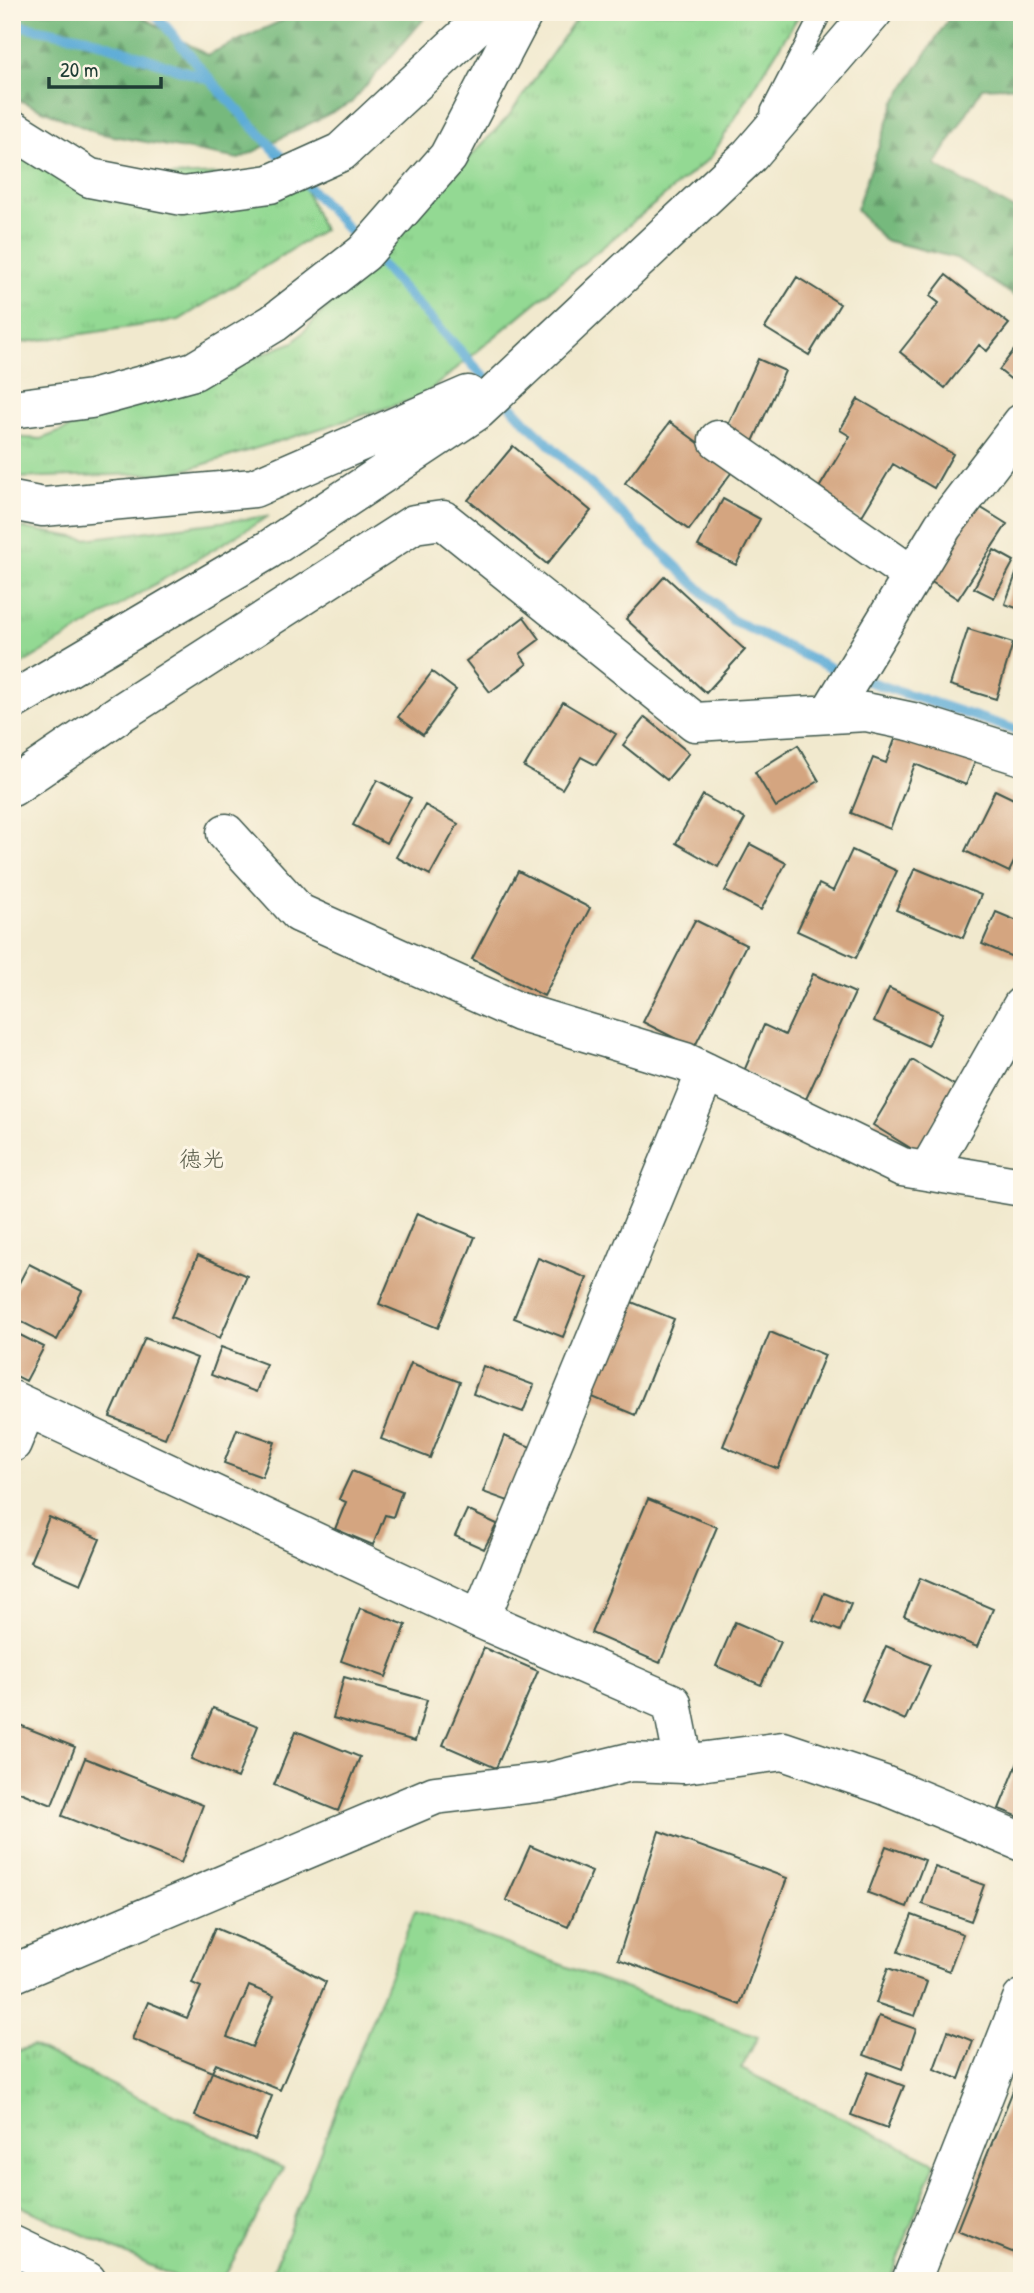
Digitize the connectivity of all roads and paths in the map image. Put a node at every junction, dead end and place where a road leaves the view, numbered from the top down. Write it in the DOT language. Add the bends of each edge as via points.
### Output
graph roads {
  1 [pos="491,12"];
  2 [pos="524,12"];
  3 [pos="822,12"];
  4 [pos="873,12"];
  5 [pos="12,129"];
  6 [pos="750,155"];
  7 [pos="613,281"];
  8 [pos="12,409"];
  9 [pos="1022,423"];
  10 [pos="718,440"];
  11 [pos="12,501"];
  12 [pos="913,576"];
  13 [pos="12,701"];
  14 [pos="829,714"];
  15 [pos="1022,756"];
  16 [pos="12,787"];
  17 [pos="226,833"];
  18 [pos="1022,1006"];
  19 [pos="706,1072"];
  20 [pos="928,1171"];
  21 [pos="1022,1187"];
  22 [pos="19,1404"];
  23 [pos="12,1443"];
  24 [pos="480,1619"];
  25 [pos="684,1764"];
  26 [pos="1022,1842"];
  27 [pos="12,1974"];
  28 [pos="1022,1999"];
  29 [pos="12,2245"];
  30 [pos="87,2281"];
  31 [pos="911,2281"];
  1 -- 5 [label="main road" via="341,152 270,184 183,196 90,178"];
  2 -- 8 [label="main road" via="448,157 364,253 294,308 194,371 91,400"];
  3 -- 6 [label="lane"];
  4 -- 6 [label="main road"];
  6 -- 7 [label="main road"];
  7 -- 11 [label="main road" via="466,396 254,488 43,507"];
  7 -- 13 [label="main road" via="477,411 268,550"];
  9 -- 12 [label="main road" via="943,526"];
  10 -- 12 [label="main road"];
  12 -- 14 [label="main road"];
  14 -- 15 [label="main road" via="866,712 913,722"];
  14 -- 16 [label="main road" via="695,722 443,520 414,524"];
  17 -- 19 [label="main road" via="299,913 519,1012"];
  18 -- 20 [label="main road"];
  19 -- 20 [label="main road" via="902,1167"];
  19 -- 24 [label="main road"];
  20 -- 21 [label="main road"];
  22 -- 23 [label="main road"];
  22 -- 24 [label="main road"];
  24 -- 25 [label="main road" via="672,1703"];
  25 -- 26 [label="main road" via="783,1751 884,1785"];
  25 -- 27 [label="main road" via="631,1762 553,1781 435,1795"];
  28 -- 31 [label="main road"];
  29 -- 30 [label="main road"];
}
